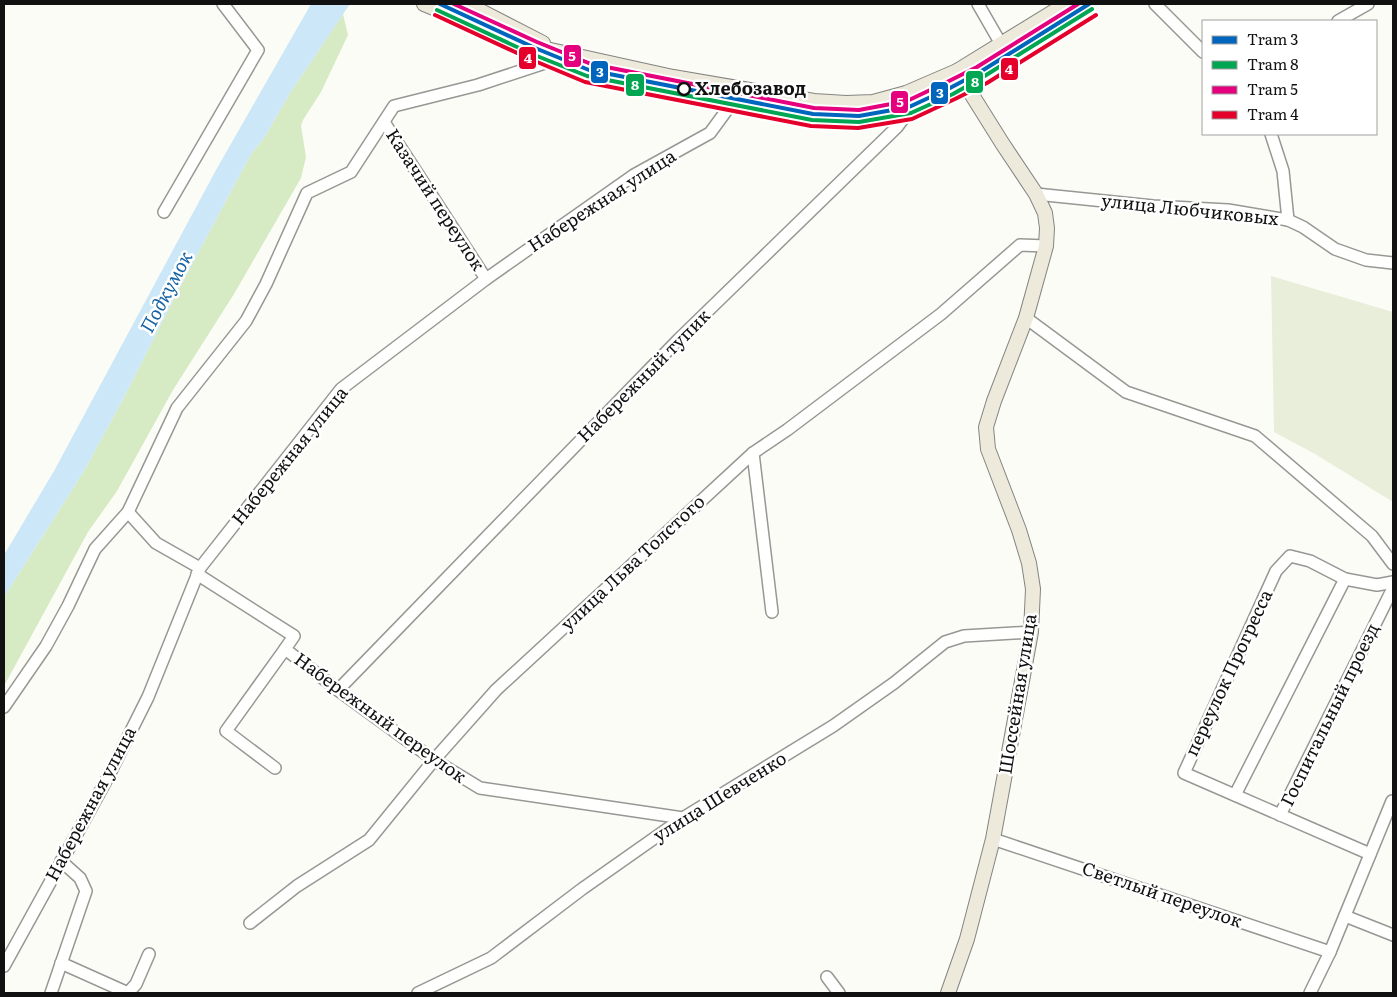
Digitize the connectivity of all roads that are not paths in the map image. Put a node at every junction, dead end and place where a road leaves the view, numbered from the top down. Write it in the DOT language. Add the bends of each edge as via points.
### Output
graph roads {
  1 [pos="223,4"];
  2 [pos="424,4"];
  3 [pos="467,4"];
  4 [pos="978,4"];
  5 [pos="1066,4"];
  6 [pos="1155,4"];
  7 [pos="1368,4"];
  8 [pos="449,8"];
  9 [pos="1340,20"];
  10 [pos="1001,44"];
  11 [pos="1202,51"];
  12 [pos="569,55"];
  13 [pos="957,71"];
  14 [pos="967,86"];
  15 [pos="743,88"];
  16 [pos="384,122"];
  17 [pos="1271,135"];
  18 [pos="1036,194"];
  19 [pos="164,212"];
  20 [pos="1288,220"];
  21 [pos="1046,246"];
  22 [pos="1393,263"];
  23 [pos="486,279"];
  24 [pos="1026,318"];
  25 [pos="752,453"];
  26 [pos="128,512"];
  27 [pos="1393,564"];
  28 [pos="199,571"];
  29 [pos="1345,579"];
  30 [pos="1393,582"];
  31 [pos="1393,588"];
  32 [pos="772,612"];
  33 [pos="1031,632"];
  34 [pos="285,649"];
  35 [pos="338,690"];
  36 [pos="4,707"];
  37 [pos="434,760"];
  38 [pos="275,768"];
  39 [pos="1235,795"];
  40 [pos="1392,801"];
  41 [pos="1280,815"];
  42 [pos="683,818"];
  43 [pos="993,839"];
  44 [pos="1370,854"];
  45 [pos="61,861"];
  46 [pos="1345,916"];
  47 [pos="250,923"];
  48 [pos="1393,935"];
  49 [pos="1330,952"];
  50 [pos="149,954"];
  51 [pos="61,963"];
  52 [pos="4,966"];
  53 [pos="827,977"];
  54 [pos="51,993"];
  55 [pos="128,993"];
  56 [pos="418,993"];
  57 [pos="839,993"];
  58 [pos="948,993"];
  59 [pos="1310,993"];
  1 -- 19 [label="street" via="258,50"];
  2 -- 8 [label="main road"];
  3 -- 12 [label="main road"];
  4 -- 10 [label="street"];
  5 -- 10 [label="main road"];
  6 -- 11 [label="street"];
  7 -- 9 [label="street"];
  8 -- 12 [label="main road" via="519,43"];
  10 -- 13 [label="main road"];
  12 -- 15 [label="main road"];
  12 -- 16 [label="street" via="478,85 394,106"];
  13 -- 14 [label="main road, Шоссейная улица"];
  13 -- 15 [label="main road" via="906,93 873,102 814,101"];
  14 -- 18 [label="main road, Шоссейная улица"];
  14 -- 35 [label="street, Набережный тупик" via="909,111 897,127 679,339"];
  15 -- 23 [label="street, Набережная улица" via="710,133 634,175"];
  16 -- 23 [label="street, Казачий переулок"];
  16 -- 26 [label="street" via="351,172 307,194 258,299 246,320 177,408"];
  17 -- 20 [label="street" via="1282,171"];
  18 -- 20 [label="street, улица Любчиковых" via="1228,210"];
  18 -- 21 [label="main road, Шоссейная улица" via="1045,213"];
  20 -- 22 [label="street, улица Любчиковых" via="1336,249 1366,260"];
  21 -- 24 [label="main road, Шоссейная улица"];
  21 -- 25 [label="street, улица Льва Толстого" via="1020,245 941,314"];
  23 -- 28 [label="street, Набережная улица" via="341,389"];
  24 -- 27 [label="street" via="1126,392 1255,436 1372,536"];
  24 -- 33 [label="main road, Шоссейная улица" via="986,427 988,449 1029,562 1033,589"];
  25 -- 32 [label="street"];
  25 -- 37 [label="street, улица Льва Толстого" via="496,690"];
  26 -- 28 [label="street, Набережный переулок" via="156,543"];
  26 -- 36 [label="street" via="94,549 46,646"];
  28 -- 34 [label="street, Набережный переулок" via="294,636"];
  28 -- 45 [label="street, Набережная улица" via="148,697"];
  29 -- 30 [label="street" via="1377,585"];
  29 -- 39 [label="street"];
  29 -- 39 [label="street, переулок Прогресса" via="1310,561 1290,556 1276,571 1184,773"];
  31 -- 41 [label="street, Госпитальный проезд"];
  33 -- 42 [label="street, улица Шевченко" via="964,636 944,642 833,726"];
  33 -- 43 [label="main road, Шоссейная улица"];
  34 -- 35 [label="street, Набережный переулок"];
  34 -- 38 [label="street, Набережный переулок" via="226,732"];
  35 -- 37 [label="street, Набережный переулок"];
  37 -- 42 [label="street, Набережный переулок" via="480,788"];
  37 -- 47 [label="street, улица Льва Толстого" via="369,840 297,886"];
  39 -- 41 [label="street, переулок Прогресса"];
  40 -- 44 [label="street"];
  41 -- 44 [label="street, переулок Прогресса"];
  42 -- 56 [label="street, улица Шевченко" via="492,958"];
  43 -- 49 [label="street, Светлый переулок"];
  43 -- 58 [label="main road, Шоссейная улица" via="967,939"];
  44 -- 46 [label="street"];
  45 -- 51 [label="street" via="80,878 86,891"];
  45 -- 52 [label="street, Набережная улица"];
  46 -- 48 [label="street"];
  46 -- 49 [label="street"];
  49 -- 59 [label="street"];
  50 -- 55 [label="street" via="136,984"];
  51 -- 54 [label="street"];
  51 -- 55 [label="street"];
  53 -- 57 [label="street"];
}
